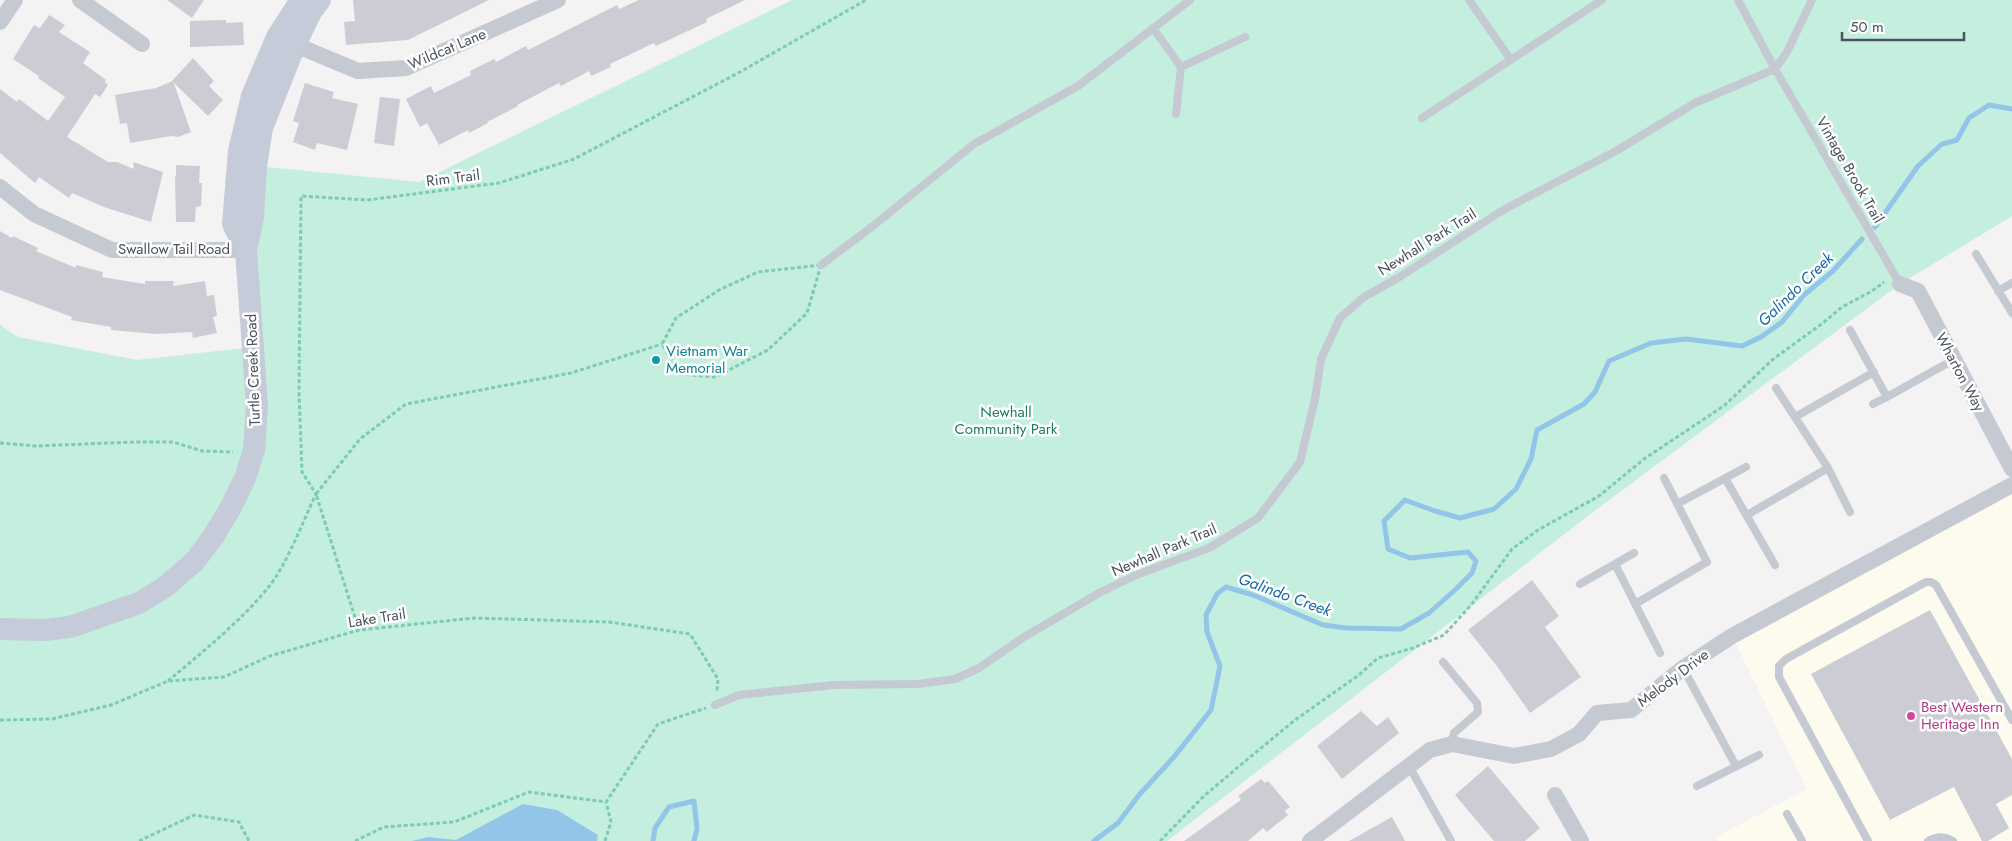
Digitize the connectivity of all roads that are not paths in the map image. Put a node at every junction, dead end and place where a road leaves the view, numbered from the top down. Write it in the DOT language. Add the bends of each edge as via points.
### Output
graph roads {
  1 [pos="15,0"];
  2 [pos="80,0"];
  3 [pos="302,0"];
  4 [pos="320,0"];
  5 [pos="1190,0"];
  6 [pos="1469,0"];
  7 [pos="1602,0"];
  8 [pos="1738,0"];
  9 [pos="1812,0"];
  10 [pos="553,1"];
  11 [pos="0,22"];
  12 [pos="1153,28"];
  13 [pos="1245,37"];
  14 [pos="286,41"];
  15 [pos="142,44"];
  16 [pos="1511,60"];
  17 [pos="1181,67"];
  18 [pos="1775,69"];
  19 [pos="1176,114"];
  20 [pos="1422,118"];
  21 [pos="0,187"];
  22 [pos="246,250"];
  23 [pos="1976,254"];
  24 [pos="821,265"];
  25 [pos="1898,280"];
  26 [pos="2012,283"];
  27 [pos="1998,290"];
  28 [pos="2012,313"];
  29 [pos="1850,330"];
  30 [pos="1953,360"];
  31 [pos="1874,372"];
  32 [pos="1776,388"];
  33 [pos="1887,398"];
  34 [pos="1872,404"];
  35 [pos="1795,417"];
  36 [pos="1746,467"];
  37 [pos="1828,468"];
  38 [pos="2012,469"];
  39 [pos="1664,478"];
  40 [pos="1725,478"];
  41 [pos="2012,485"];
  42 [pos="1677,504"];
  43 [pos="1850,512"];
  44 [pos="1747,515"];
  45 [pos="1634,553"];
  46 [pos="1615,564"];
  47 [pos="1775,565"];
  48 [pos="1580,584"];
  49 [pos="1635,604"];
  50 [pos="0,629"];
  51 [pos="1660,653"];
  52 [pos="1443,662"];
  53 [pos="1683,668"];
  54 [pos="715,705"];
  55 [pos="2012,720"];
  56 [pos="1452,744"];
  57 [pos="1759,755"];
  58 [pos="1409,766"];
  59 [pos="1736,766"];
  60 [pos="1697,786"];
  61 [pos="1554,795"];
  62 [pos="1787,814"];
  63 [pos="1310,841"];
  64 [pos="1451,841"];
  65 [pos="1581,841"];
  66 [pos="1802,841"];
  67 [pos="1868,841"];
  68 [pos="1928,841"];
  69 [pos="1954,841"];
  1 -- 11 [label="street"];
  2 -- 15 [label="street"];
  3 -- 14 [label="street, Turtle Creek Road"];
  4 -- 14 [label="street, Turtle Creek Road"];
  5 -- 12 [label="lane"];
  6 -- 16 [label="lane"];
  7 -- 16 [label="lane"];
  8 -- 18 [label="lane, Vintage Brook Trail"];
  9 -- 18 [label="lane" via="1788,52"];
  10 -- 14 [label="street, Wildcat Lane" via="406,68 358,71"];
  12 -- 17 [label="lane"];
  12 -- 24 [label="lane" via="1078,86 974,144"];
  13 -- 17 [label="lane"];
  14 -- 22 [label="street, Turtle Creek Road" via="252,96 239,152 233,224"];
  16 -- 20 [label="lane"];
  17 -- 19 [label="lane"];
  18 -- 25 [label="lane, Vintage Brook Trail"];
  18 -- 54 [label="lane, Newhall Park Trail" via="1695,103 1616,151 1503,210 1364,297 1340,318 1321,359 1300,462 1258,518 1209,548 1136,575 1100,593 1024,637 979,668 955,679 739,694"];
  21 -- 22 [label="street, Swallow Tail Road" via="34,214 112,250"];
  22 -- 50 [label="street, Turtle Creek Road" via="257,405 254,450 232,507 213,537 195,560 165,587 139,603 70,627"];
  23 -- 27 [label="lane"];
  25 -- 30 [label="street, Wharton Way" via="1918,292"];
  26 -- 27 [label="lane"];
  27 -- 28 [label="lane"];
  29 -- 31 [label="lane"];
  30 -- 33 [label="lane"];
  30 -- 38 [label="street, Wharton Way"];
  31 -- 33 [label="lane"];
  31 -- 35 [label="lane"];
  32 -- 35 [label="lane"];
  33 -- 34 [label="lane"];
  35 -- 37 [label="lane"];
  36 -- 40 [label="lane"];
  37 -- 43 [label="lane"];
  37 -- 44 [label="lane"];
  39 -- 42 [label="lane"];
  40 -- 42 [label="lane"];
  40 -- 44 [label="lane"];
  41 -- 53 [label="street, Melody Drive" via="1732,636"];
  42 -- 49 [label="lane" via="1707,562"];
  44 -- 47 [label="lane"];
  45 -- 46 [label="lane"];
  46 -- 48 [label="lane"];
  46 -- 49 [label="lane"];
  49 -- 51 [label="lane"];
  52 -- 56 [label="lane" via="1477,703 1478,712 1454,733"];
  53 -- 56 [label="street, Melody Drive" via="1631,710 1597,713 1579,734 1551,749 1514,756"];
  53 -- 59 [label="lane"];
  55 -- 67 [label="lane" via="1936,585 1931,582 1786,658 1779,666 1779,677"];
  56 -- 58 [label="street, Melody Drive" via="1430,750"];
  57 -- 59 [label="lane"];
  58 -- 63 [label="street, Melody Drive"];
  58 -- 64 [label="lane"];
  59 -- 60 [label="lane"];
  61 -- 65 [label="street"];
  62 -- 66 [label="lane"];
  68 -- 69 [label="lane" via="1935,837"];
}
